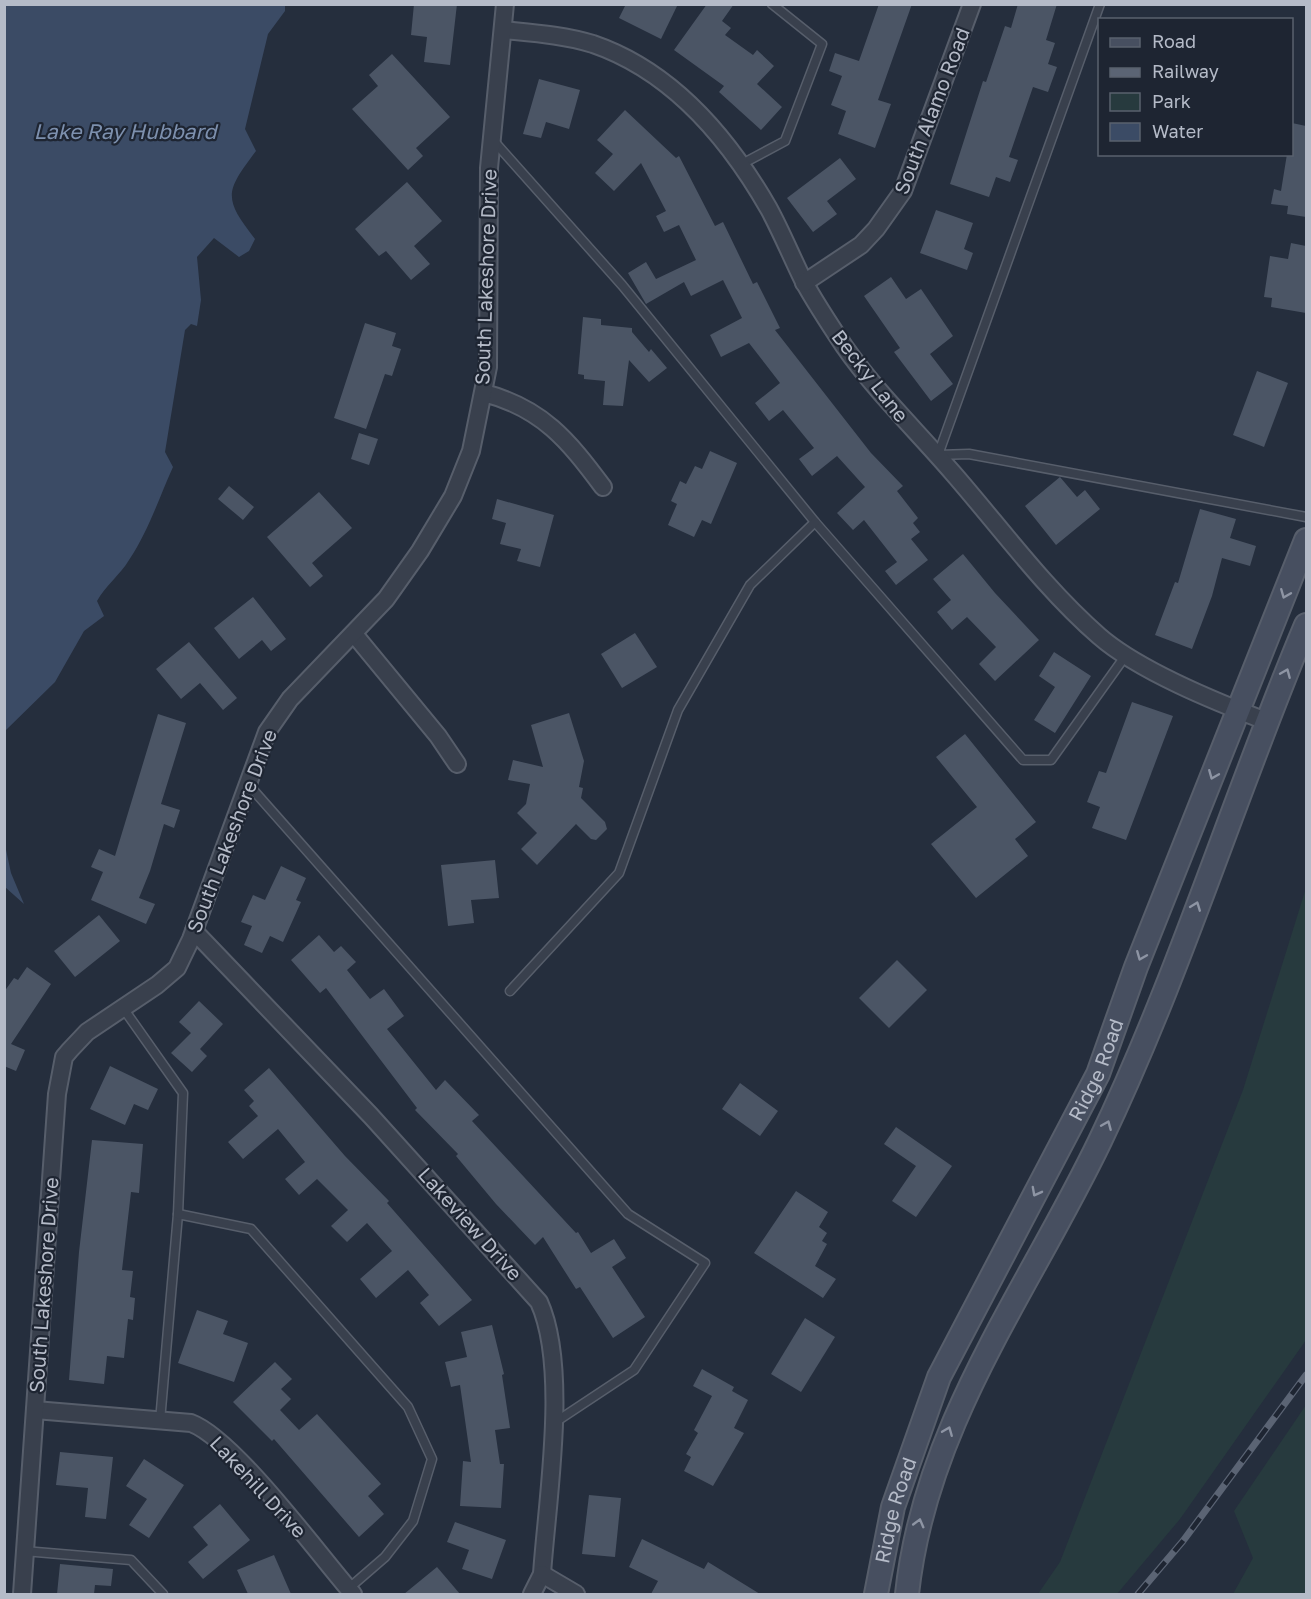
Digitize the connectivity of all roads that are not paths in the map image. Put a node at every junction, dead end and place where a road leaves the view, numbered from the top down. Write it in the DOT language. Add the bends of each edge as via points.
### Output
graph roads {
  1 [pos="506,4"];
  2 [pos="772,4"];
  3 [pos="972,4"];
  4 [pos="1101,4"];
  5 [pos="503,30"];
  6 [pos="492,138"];
  7 [pos="740,166"];
  8 [pos="804,283"];
  9 [pos="484,393"];
  10 [pos="938,455"];
  11 [pos="603,487"];
  12 [pos="1306,517"];
  13 [pos="815,522"];
  14 [pos="1306,540"];
  15 [pos="1306,626"];
  16 [pos="354,634"];
  17 [pos="1126,654"];
  18 [pos="1238,711"];
  19 [pos="1266,722"];
  20 [pos="457,764"];
  21 [pos="247,783"];
  22 [pos="194,931"];
  23 [pos="510,991"];
  24 [pos="123,1008"];
  25 [pos="1051,1163"];
  26 [pos="1080,1178"];
  27 [pos="178,1214"];
  28 [pos="35,1410"];
  29 [pos="160,1421"];
  30 [pos="553,1424"];
  31 [pos="917,1481"];
  32 [pos="24,1551"];
  33 [pos="542,1574"];
  34 [pos="350,1592"];
  35 [pos="22,1594"];
  36 [pos="163,1594"];
  37 [pos="532,1594"];
  38 [pos="576,1594"];
  39 [pos="876,1594"];
  40 [pos="907,1594"];
  1 -- 5 [label="street, South Lakeshore Drive"];
  2 -- 7 [label="lane" via="822,44 785,141"];
  3 -- 8 [label="street, South Alamo Road" via="903,191 861,245"];
  4 -- 10 [label="lane"];
  5 -- 6 [label="street, South Lakeshore Drive"];
  5 -- 7 [label="street, Becky Lane" via="568,38 595,45 635,64 692,106 720,136"];
  6 -- 9 [label="street, South Lakeshore Drive" via="488,367"];
  6 -- 13 [label="lane" via="622,285"];
  7 -- 8 [label="street, Becky Lane" via="769,209"];
  8 -- 10 [label="street, Becky Lane" via="867,377"];
  9 -- 11 [label="street" via="513,400 546,423 562,436"];
  9 -- 16 [label="street, South Lakeshore Drive" via="471,451 453,496 420,551"];
  10 -- 12 [label="lane" via="969,454"];
  10 -- 17 [label="street, Becky Lane" via="1032,568 1099,636"];
  13 -- 17 [label="lane" via="1023,760 1051,760"];
  13 -- 23 [label="lane" via="750,585 678,710 619,873"];
  14 -- 18 [label="main road, Ridge Road, one-way"];
  19 -- 15 [label="main road, Ridge Road, one-way"];
  16 -- 20 [label="street"];
  16 -- 21 [label="street, South Lakeshore Drive" via="290,699 267,732"];
  17 -- 18 [label="street, Becky Lane"];
  18 -- 19 [label="street, Becky Lane"];
  18 -- 25 [label="main road, Ridge Road, one-way" via="1098,1074"];
  26 -- 19 [label="main road, Ridge Road, one-way" via="1153,1018"];
  21 -- 22 [label="street, South Lakeshore Drive"];
  21 -- 30 [label="lane" via="628,1214 705,1263 634,1370"];
  22 -- 24 [label="street, South Lakeshore Drive" via="177,968"];
  22 -- 30 [label="street, Lakeview Drive" via="371,1116 539,1302 551,1334"];
  24 -- 27 [label="lane" via="183,1093"];
  24 -- 28 [label="street, South Lakeshore Drive" via="87,1032 64,1058 57,1094"];
  25 -- 26 [label="main road"];
  25 -- 31 [label="main road, Ridge Road, one-way" via="939,1377"];
  31 -- 26 [label="main road, Ridge Road, one-way" via="939,1454 973,1377"];
  27 -- 29 [label="lane"];
  27 -- 34 [label="lane" via="251,1229 408,1407 432,1459 413,1521"];
  28 -- 29 [label="street, Lakehill Drive"];
  28 -- 32 [label="street, South Lakeshore Drive"];
  29 -- 34 [label="street, Lakehill Drive" via="191,1423 203,1428 247,1470"];
  30 -- 33 [label="street, Lakeview Drive"];
  31 -- 39 [label="main road, Ridge Road" via="893,1507"];
  40 -- 31 [label="main road, Ridge Road, one-way" via="917,1527"];
  32 -- 35 [label="street, South Lakeshore Drive"];
  32 -- 36 [label="lane" via="131,1560"];
  33 -- 37 [label="street, Lakeview Drive"];
  33 -- 38 [label="street"];
}
